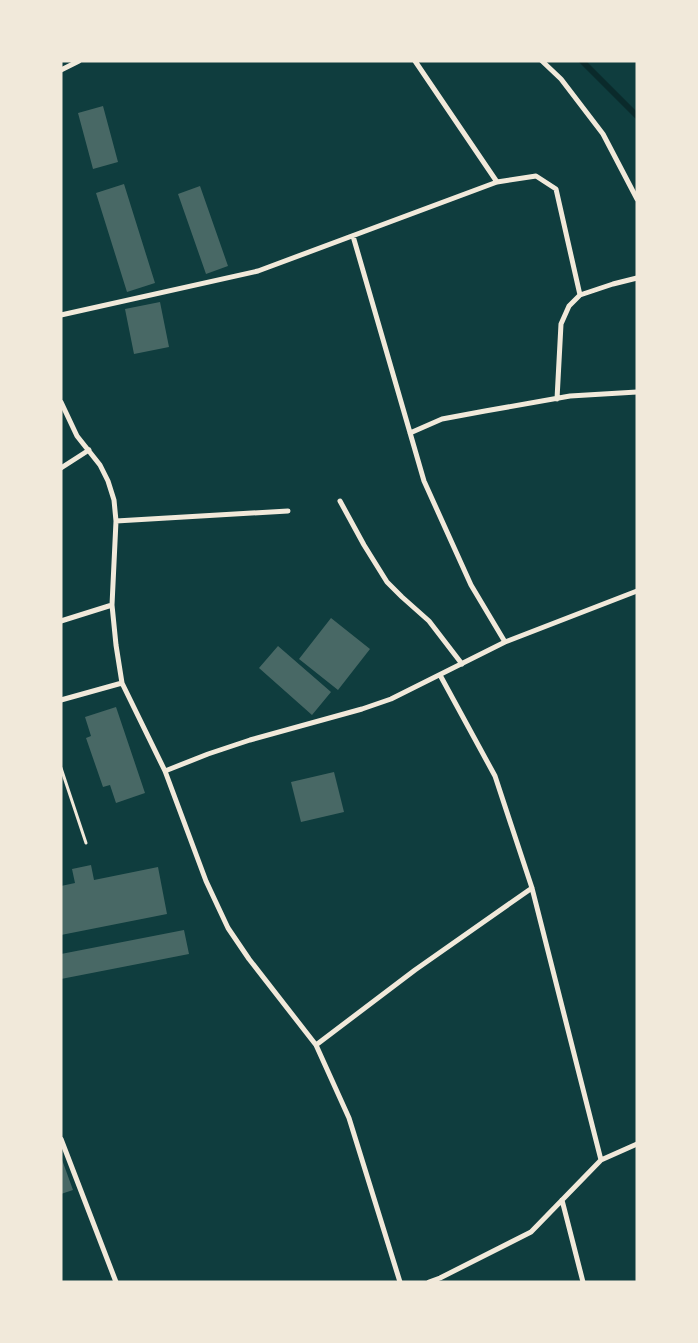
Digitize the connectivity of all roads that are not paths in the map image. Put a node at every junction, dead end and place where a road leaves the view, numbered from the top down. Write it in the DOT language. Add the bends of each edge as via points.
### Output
graph roads {
  1 [pos="79,61"];
  2 [pos="415,61"];
  3 [pos="542,61"];
  4 [pos="61,70"];
  5 [pos="497,182"];
  6 [pos="637,199"];
  7 [pos="353,236"];
  8 [pos="637,278"];
  9 [pos="580,295"];
  10 [pos="61,315"];
  11 [pos="637,392"];
  12 [pos="557,399"];
  13 [pos="61,402"];
  14 [pos="410,433"];
  15 [pos="89,450"];
  16 [pos="61,468"];
  17 [pos="340,501"];
  18 [pos="288,511"];
  19 [pos="116,521"];
  20 [pos="637,591"];
  21 [pos="112,605"];
  22 [pos="61,621"];
  23 [pos="505,642"];
  24 [pos="462,664"];
  25 [pos="440,675"];
  26 [pos="122,682"];
  27 [pos="61,700"];
  28 [pos="165,771"];
  29 [pos="532,888"];
  30 [pos="316,1045"];
  31 [pos="61,1139"];
  32 [pos="637,1144"];
  33 [pos="601,1160"];
  34 [pos="562,1200"];
  35 [pos="116,1282"];
  36 [pos="400,1282"];
  37 [pos="429,1282"];
  38 [pos="583,1282"];
  1 -- 4 [label="street"];
  2 -- 5 [label="street"];
  3 -- 6 [label="street" via="561,79 603,134"];
  5 -- 7 [label="street"];
  5 -- 9 [label="street" via="536,176 556,189"];
  7 -- 10 [label="street" via="258,272"];
  7 -- 14 [label="street"];
  8 -- 9 [label="street"];
  9 -- 12 [label="street" via="569,306 561,324"];
  11 -- 12 [label="street"];
  12 -- 14 [label="street" via="442,419"];
  13 -- 15 [label="street" via="77,436"];
  14 -- 23 [label="street" via="424,481 471,585"];
  15 -- 16 [label="street"];
  15 -- 19 [label="street" via="108,481"];
  17 -- 24 [label="street" via="387,582 429,621"];
  18 -- 19 [label="street"];
  19 -- 21 [label="street"];
  20 -- 23 [label="street"];
  21 -- 22 [label="street"];
  21 -- 26 [label="street"];
  23 -- 24 [label="street"];
  24 -- 25 [label="street"];
  25 -- 28 [label="street" via="384,702 250,740"];
  25 -- 29 [label="street" via="495,776"];
  26 -- 27 [label="street"];
  26 -- 28 [label="street"];
  28 -- 30 [label="street" via="206,881 228,928"];
  29 -- 30 [label="street"];
  29 -- 33 [label="street"];
  30 -- 36 [label="street" via="349,1118"];
  31 -- 35 [label="street"];
  32 -- 33 [label="street"];
  33 -- 34 [label="street"];
  34 -- 37 [label="street" via="531,1232"];
  34 -- 38 [label="street"];
}
